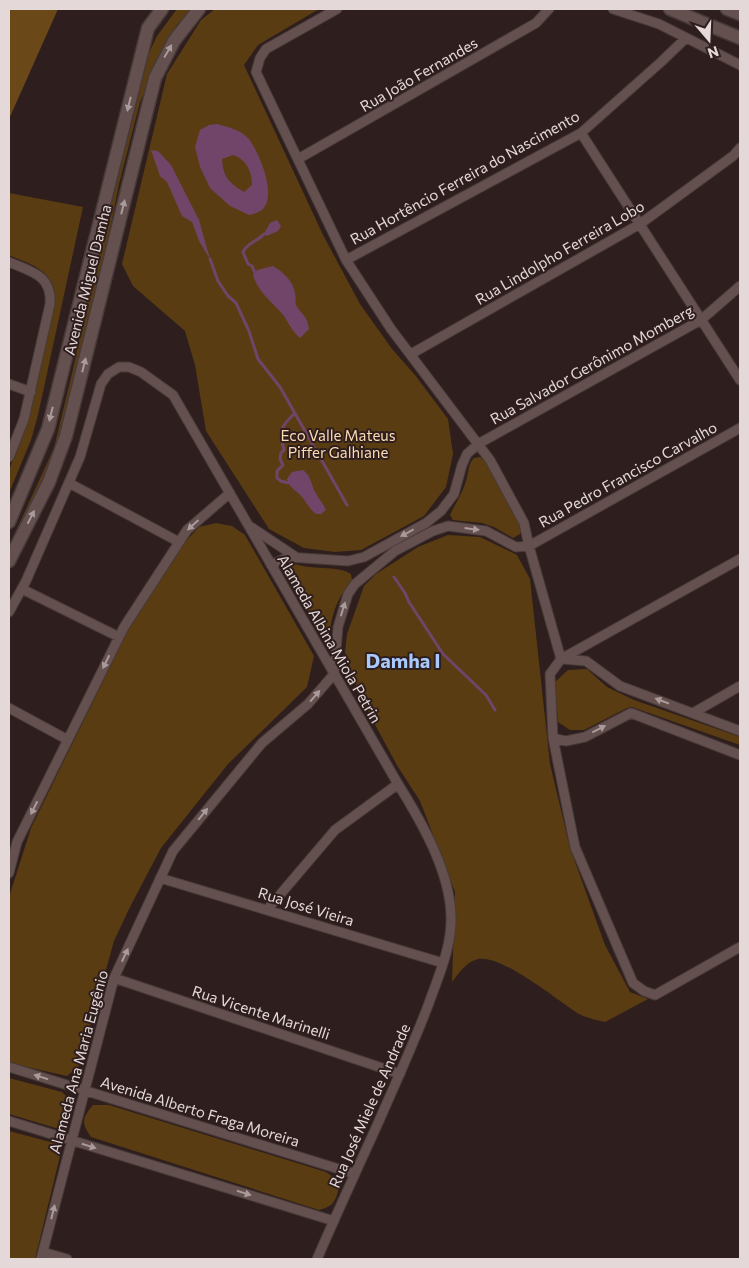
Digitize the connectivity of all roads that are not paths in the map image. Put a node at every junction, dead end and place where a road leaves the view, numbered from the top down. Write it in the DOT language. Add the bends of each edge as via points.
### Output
graph roads {
  1 [pos="154,9"];
  2 [pos="162,9"];
  3 [pos="199,9"];
  4 [pos="337,9"];
  5 [pos="549,9"];
  6 [pos="613,9"];
  7 [pos="670,9"];
  8 [pos="727,9"];
  9 [pos="740,14"];
  10 [pos="148,28"];
  11 [pos="686,38"];
  12 [pos="740,38"];
  13 [pos="740,65"];
  14 [pos="581,133"];
  15 [pos="740,148"];
  16 [pos="298,160"];
  17 [pos="640,224"];
  18 [pos="346,260"];
  19 [pos="9,262"];
  20 [pos="740,286"];
  21 [pos="702,320"];
  22 [pos="411,354"];
  23 [pos="740,380"];
  24 [pos="9,384"];
  25 [pos="31,392"];
  26 [pos="740,428"];
  27 [pos="478,444"];
  28 [pos="9,457"];
  29 [pos="69,483"];
  30 [pos="230,493"];
  31 [pos="9,522"];
  32 [pos="249,526"];
  33 [pos="179,542"];
  34 [pos="529,546"];
  35 [pos="740,558"];
  36 [pos="298,559"];
  37 [pos="9,561"];
  38 [pos="271,565"];
  39 [pos="22,588"];
  40 [pos="9,612"];
  41 [pos="119,637"];
  42 [pos="561,659"];
  43 [pos="334,674"];
  44 [pos="740,686"];
  45 [pos="9,708"];
  46 [pos="693,713"];
  47 [pos="740,731"];
  48 [pos="553,738"];
  49 [pos="68,740"];
  50 [pos="740,755"];
  51 [pos="398,784"];
  52 [pos="13,841"];
  53 [pos="9,873"];
  54 [pos="160,878"];
  55 [pos="267,910"];
  56 [pos="740,947"];
  57 [pos="443,963"];
  58 [pos="114,978"];
  59 [pos="9,1067"];
  60 [pos="400,1074"];
  61 [pos="85,1090"];
  62 [pos="9,1121"];
  63 [pos="72,1140"];
  64 [pos="355,1174"];
  65 [pos="334,1221"];
  66 [pos="42,1256"];
  67 [pos="67,1259"];
  68 [pos="317,1259"];
  1 -- 10 [label="street"];
  2 -- 10 [label="street, Avenida Miguel Damha"];
  37 -- 3 [label="street, Avenida Miguel Damha, one-way" via="49,482 66,436 155,78 174,41"];
  4 -- 16 [label="street" via="266,49 256,72"];
  5 -- 16 [label="street, Rua João Fernandes" via="536,23"];
  6 -- 11 [label="street" via="659,24"];
  7 -- 12 [label="street"];
  8 -- 9 [label="street"];
  10 -- 31 [label="street, Avenida Miguel Damha, one-way" via="48,429"];
  11 -- 13 [label="street"];
  11 -- 14 [label="street, Rua Hortêncio Ferreira do Nascimento"];
  14 -- 17 [label="street"];
  14 -- 18 [label="street, Rua Hortêncio Ferreira do Nascimento"];
  15 -- 17 [label="street, Rua Lindolpho Ferreira Lobo"];
  16 -- 18 [label="street"];
  17 -- 21 [label="street"];
  17 -- 22 [label="street, Rua Lindolpho Ferreira Lobo"];
  18 -- 22 [label="street"];
  19 -- 25 [label="street" via="42,277 49,286 50,304"];
  20 -- 21 [label="street, Rua Salvador Gerônimo Momberg"];
  21 -- 23 [label="street"];
  21 -- 27 [label="street, Rua Salvador Gerônimo Momberg"];
  22 -- 27 [label="street"];
  24 -- 25 [label="street"];
  25 -- 28 [label="street"];
  26 -- 34 [label="street, Rua Pedro Francisco Carvalho"];
  27 -- 34 [label="street" via="524,524"];
  27 -- 36 [label="street, one-way" via="467,454 454,494 426,523 348,562"];
  29 -- 30 [label="street, Alameda Albina Miola Petrin" via="101,384 119,367 142,372 173,395"];
  29 -- 33 [label="street"];
  29 -- 39 [label="street"];
  30 -- 32 [label="street, Alameda Albina Miola Petrin"];
  30 -- 33 [label="street, one-way" via="187,530"];
  32 -- 36 [label="street"];
  32 -- 38 [label="street, Alameda Albina Miola Petrin"];
  33 -- 41 [label="street"];
  34 -- 42 [label="street"];
  43 -- 34 [label="street, one-way" via="338,626 348,594 355,584 395,551 448,526 486,531 516,547"];
  35 -- 42 [label="street"];
  36 -- 38 [label="street" via="288,557"];
  38 -- 43 [label="street, Alameda Albina Miola Petrin"];
  39 -- 40 [label="street"];
  39 -- 41 [label="street"];
  41 -- 49 [label="street, one-way"];
  46 -- 42 [label="street, one-way" via="620,686 586,661"];
  42 -- 48 [label="street" via="550,674"];
  43 -- 51 [label="street, Alameda Albina Miola Petrin"];
  54 -- 43 [label="street, Alameda Ana Maria Eugênio, one-way" via="173,851 262,743 308,704"];
  44 -- 46 [label="street"];
  45 -- 49 [label="street"];
  46 -- 47 [label="street"];
  48 -- 50 [label="street, one-way" via="566,741 585,737 631,713"];
  48 -- 56 [label="street" via="575,846 633,983 655,995"];
  49 -- 52 [label="street, one-way"];
  51 -- 55 [label="street" via="335,830"];
  51 -- 57 [label="street, Alameda Albina Miola Petrin" via="420,820 447,891 451,916"];
  52 -- 53 [label="street"];
  54 -- 55 [label="street, Rua José Vieira"];
  58 -- 54 [label="street, Alameda Ana Maria Eugênio, one-way"];
  55 -- 57 [label="street, Rua José Vieira"];
  57 -- 60 [label="street, Rua José Miele de Andrade"];
  58 -- 60 [label="street, Rua Vicente Marinelli"];
  58 -- 61 [label="street, Alameda Ana Maria Eugênio"];
  61 -- 59 [label="street, Avenida Alberto Fraga Moreira, one-way"];
  60 -- 64 [label="street, Rua José Miele de Andrade"];
  61 -- 63 [label="street, Alameda Ana Maria Eugênio"];
  61 -- 64 [label="street, Avenida Alberto Fraga Moreira"];
  62 -- 63 [label="street"];
  63 -- 65 [label="street, one-way"];
  66 -- 63 [label="street, Alameda Ana Maria Eugênio, one-way"];
  64 -- 65 [label="street, Rua José Miele de Andrade"];
  65 -- 68 [label="street, Rua José Miele de Andrade"];
  66 -- 67 [label="street"];
}
